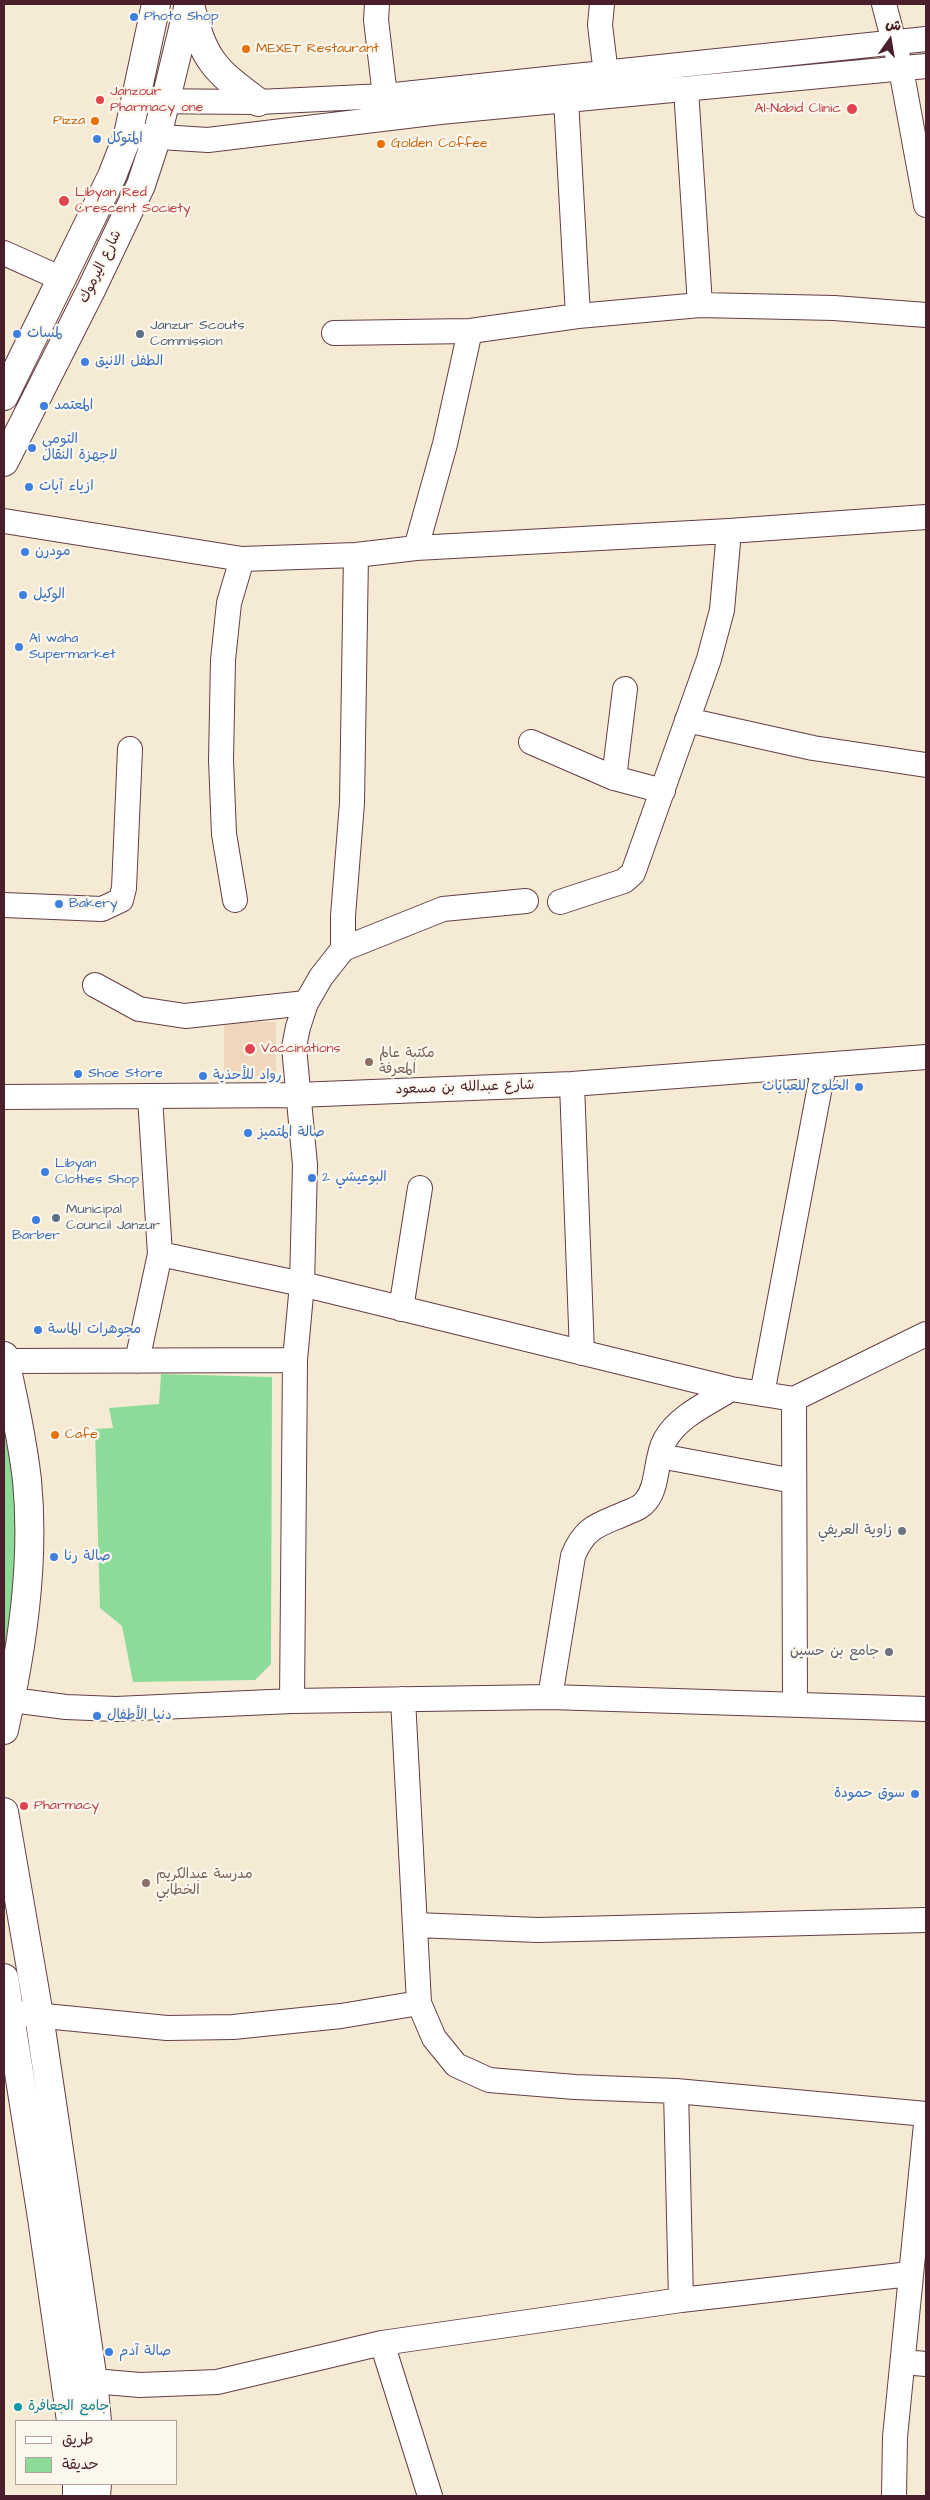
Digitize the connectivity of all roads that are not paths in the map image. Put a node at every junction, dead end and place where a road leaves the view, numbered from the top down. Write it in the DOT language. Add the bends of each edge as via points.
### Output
graph roads {
  1 [pos="156,4"];
  2 [pos="189,4"];
  3 [pos="377,4"];
  4 [pos="602,4"];
  5 [pos="884,4"];
  6 [pos="926,39"];
  7 [pos="892,41"];
  8 [pos="926,66"];
  9 [pos="901,69"];
  10 [pos="606,74"];
  11 [pos="686,89"];
  12 [pos="384,96"];
  13 [pos="566,99"];
  14 [pos="135,101"];
  15 [pos="165,102"];
  16 [pos="258,102"];
  17 [pos="128,135"];
  18 [pos="157,136"];
  19 [pos="926,205"];
  20 [pos="4,253"];
  21 [pos="62,279"];
  22 [pos="700,305"];
  23 [pos="926,315"];
  24 [pos="578,316"];
  25 [pos="470,331"];
  26 [pos="334,333"];
  27 [pos="4,396"];
  28 [pos="4,462"];
  29 [pos="926,517"];
  30 [pos="4,521"];
  31 [pos="730,531"];
  32 [pos="416,548"];
  33 [pos="356,555"];
  34 [pos="242,559"];
  35 [pos="625,689"];
  36 [pos="687,720"];
  37 [pos="531,742"];
  38 [pos="130,749"];
  39 [pos="926,765"];
  40 [pos="614,778"];
  41 [pos="663,791"];
  42 [pos="235,900"];
  43 [pos="526,901"];
  44 [pos="560,902"];
  45 [pos="4,905"];
  46 [pos="343,949"];
  47 [pos="95,985"];
  48 [pos="306,1003"];
  49 [pos="926,1058"];
  50 [pos="824,1065"];
  51 [pos="572,1084"];
  52 [pos="297,1095"];
  53 [pos="4,1097"];
  54 [pos="150,1097"];
  55 [pos="420,1188"];
  56 [pos="160,1254"];
  57 [pos="302,1284"];
  58 [pos="401,1309"];
  59 [pos="926,1334"];
  60 [pos="582,1353"];
  61 [pos="4,1359"];
  62 [pos="295,1360"];
  63 [pos="136,1361"];
  64 [pos="730,1389"];
  65 [pos="762,1394"];
  66 [pos="8,1399"];
  67 [pos="794,1399"];
  68 [pos="660,1456"];
  69 [pos="794,1481"];
  70 [pos="550,1697"];
  71 [pos="7,1699"];
  72 [pos="403,1700"];
  73 [pos="292,1701"];
  74 [pos="795,1704"];
  75 [pos="926,1710"];
  76 [pos="4,1730"];
  77 [pos="4,1812"];
  78 [pos="926,1920"];
  79 [pos="416,1925"];
  80 [pos="4,1978"];
  81 [pos="419,2003"];
  82 [pos="6,2012"];
  83 [pos="39,2015"];
  84 [pos="676,2091"];
  85 [pos="926,2114"];
  86 [pos="926,2124"];
  87 [pos="910,2274"];
  88 [pos="681,2300"];
  89 [pos="382,2342"];
  90 [pos="903,2362"];
  91 [pos="926,2364"];
  92 [pos="93,2381"];
  93 [pos="71,2420"];
  94 [pos="97,2420"];
  95 [pos="430,2496"];
  96 [pos="894,2496"];
  1 -- 14 [label="main road"];
  2 -- 15 [label="main road, شارع اليرموك"];
  2 -- 16 [label="main road" via="196,32 209,60 226,78"];
  3 -- 12 [label="street"];
  4 -- 10 [label="street" via="600,25"];
  5 -- 7 [label="street"];
  6 -- 7 [label="street"];
  7 -- 9 [label="street"];
  7 -- 10 [label="street"];
  8 -- 9 [label="street"];
  9 -- 11 [label="street"];
  9 -- 19 [label="street"];
  10 -- 12 [label="street"];
  11 -- 13 [label="street"];
  11 -- 22 [label="street"];
  12 -- 16 [label="street"];
  13 -- 18 [label="street" via="208,140"];
  13 -- 24 [label="street"];
  14 -- 15 [label="street"];
  14 -- 17 [label="main road"];
  15 -- 16 [label="street"];
  15 -- 18 [label="main road, شارع اليرموك"];
  17 -- 18 [label="street"];
  17 -- 21 [label="main road" via="112,176"];
  18 -- 28 [label="main road, شارع اليرموك" via="141,185"];
  20 -- 21 [label="street"];
  21 -- 27 [label="main road"];
  22 -- 23 [label="street" via="834,308"];
  22 -- 24 [label="street"];
  24 -- 25 [label="street"];
  25 -- 26 [label="street"];
  25 -- 32 [label="street" via="445,444"];
  29 -- 31 [label="street"];
  30 -- 34 [label="street"];
  31 -- 32 [label="street"];
  31 -- 36 [label="street" via="722,610 709,660"];
  32 -- 33 [label="street"];
  33 -- 34 [label="street"];
  33 -- 46 [label="street" via="352,804"];
  34 -- 42 [label="street" via="229,603 222,680 224,834"];
  35 -- 40 [label="street"];
  36 -- 39 [label="street" via="813,748"];
  36 -- 41 [label="street"];
  37 -- 40 [label="street"];
  38 -- 45 [label="street" via="121,900 102,909"];
  40 -- 41 [label="street"];
  41 -- 44 [label="street" via="633,873 624,881"];
  43 -- 46 [label="street" via="443,909"];
  46 -- 48 [label="street"];
  47 -- 48 [label="street" via="139,1009 185,1016"];
  48 -- 52 [label="street" via="294,1047"];
  49 -- 50 [label="street, شارع عبدالله بن مسعود"];
  50 -- 51 [label="street, شارع عبدالله بن مسعود"];
  50 -- 65 [label="street"];
  51 -- 52 [label="street, شارع عبدالله بن مسعود"];
  51 -- 60 [label="street"];
  52 -- 54 [label="street, شارع عبدالله بن مسعود"];
  52 -- 57 [label="street" via="305,1166"];
  53 -- 54 [label="street, شارع عبدالله بن مسعود"];
  54 -- 56 [label="street"];
  55 -- 58 [label="street"];
  56 -- 57 [label="street"];
  56 -- 63 [label="street"];
  57 -- 58 [label="street"];
  57 -- 62 [label="street"];
  58 -- 60 [label="street"];
  59 -- 67 [label="street"];
  60 -- 64 [label="street"];
  61 -- 63 [label="street"];
  61 -- 66 [label="main road"];
  62 -- 63 [label="street"];
  62 -- 73 [label="street"];
  64 -- 65 [label="street"];
  64 -- 68 [label="street" via="677,1424 665,1441"];
  65 -- 67 [label="street"];
  66 -- 71 [label="main road" via="22,1439 28,1526 25,1606"];
  67 -- 69 [label="street"];
  68 -- 69 [label="street"];
  68 -- 70 [label="street" via="646,1501 585,1533 578,1542 572,1556"];
  69 -- 74 [label="street"];
  70 -- 72 [label="street"];
  70 -- 74 [label="street"];
  71 -- 73 [label="street" via="66,1707 116,1709"];
  71 -- 76 [label="main road"];
  72 -- 73 [label="street"];
  72 -- 79 [label="street"];
  74 -- 75 [label="street"];
  77 -- 83 [label="main road"];
  78 -- 79 [label="street" via="538,1930"];
  79 -- 81 [label="street"];
  80 -- 82 [label="main road"];
  81 -- 83 [label="street" via="341,2016 233,2027 167,2028"];
  81 -- 84 [label="street" via="434,2038 456,2065 489,2080"];
  82 -- 83 [label="street"];
  82 -- 93 [label="main road" via="42,2218"];
  83 -- 92 [label="main road"];
  84 -- 85 [label="street"];
  84 -- 88 [label="street"];
  86 -- 87 [label="street"];
  87 -- 88 [label="street"];
  87 -- 90 [label="street"];
  88 -- 89 [label="street"];
  89 -- 92 [label="street" via="217,2382 140,2385"];
  89 -- 95 [label="street"];
  90 -- 91 [label="street"];
  90 -- 96 [label="street" via="895,2437"];
  92 -- 94 [label="main road"];
}
